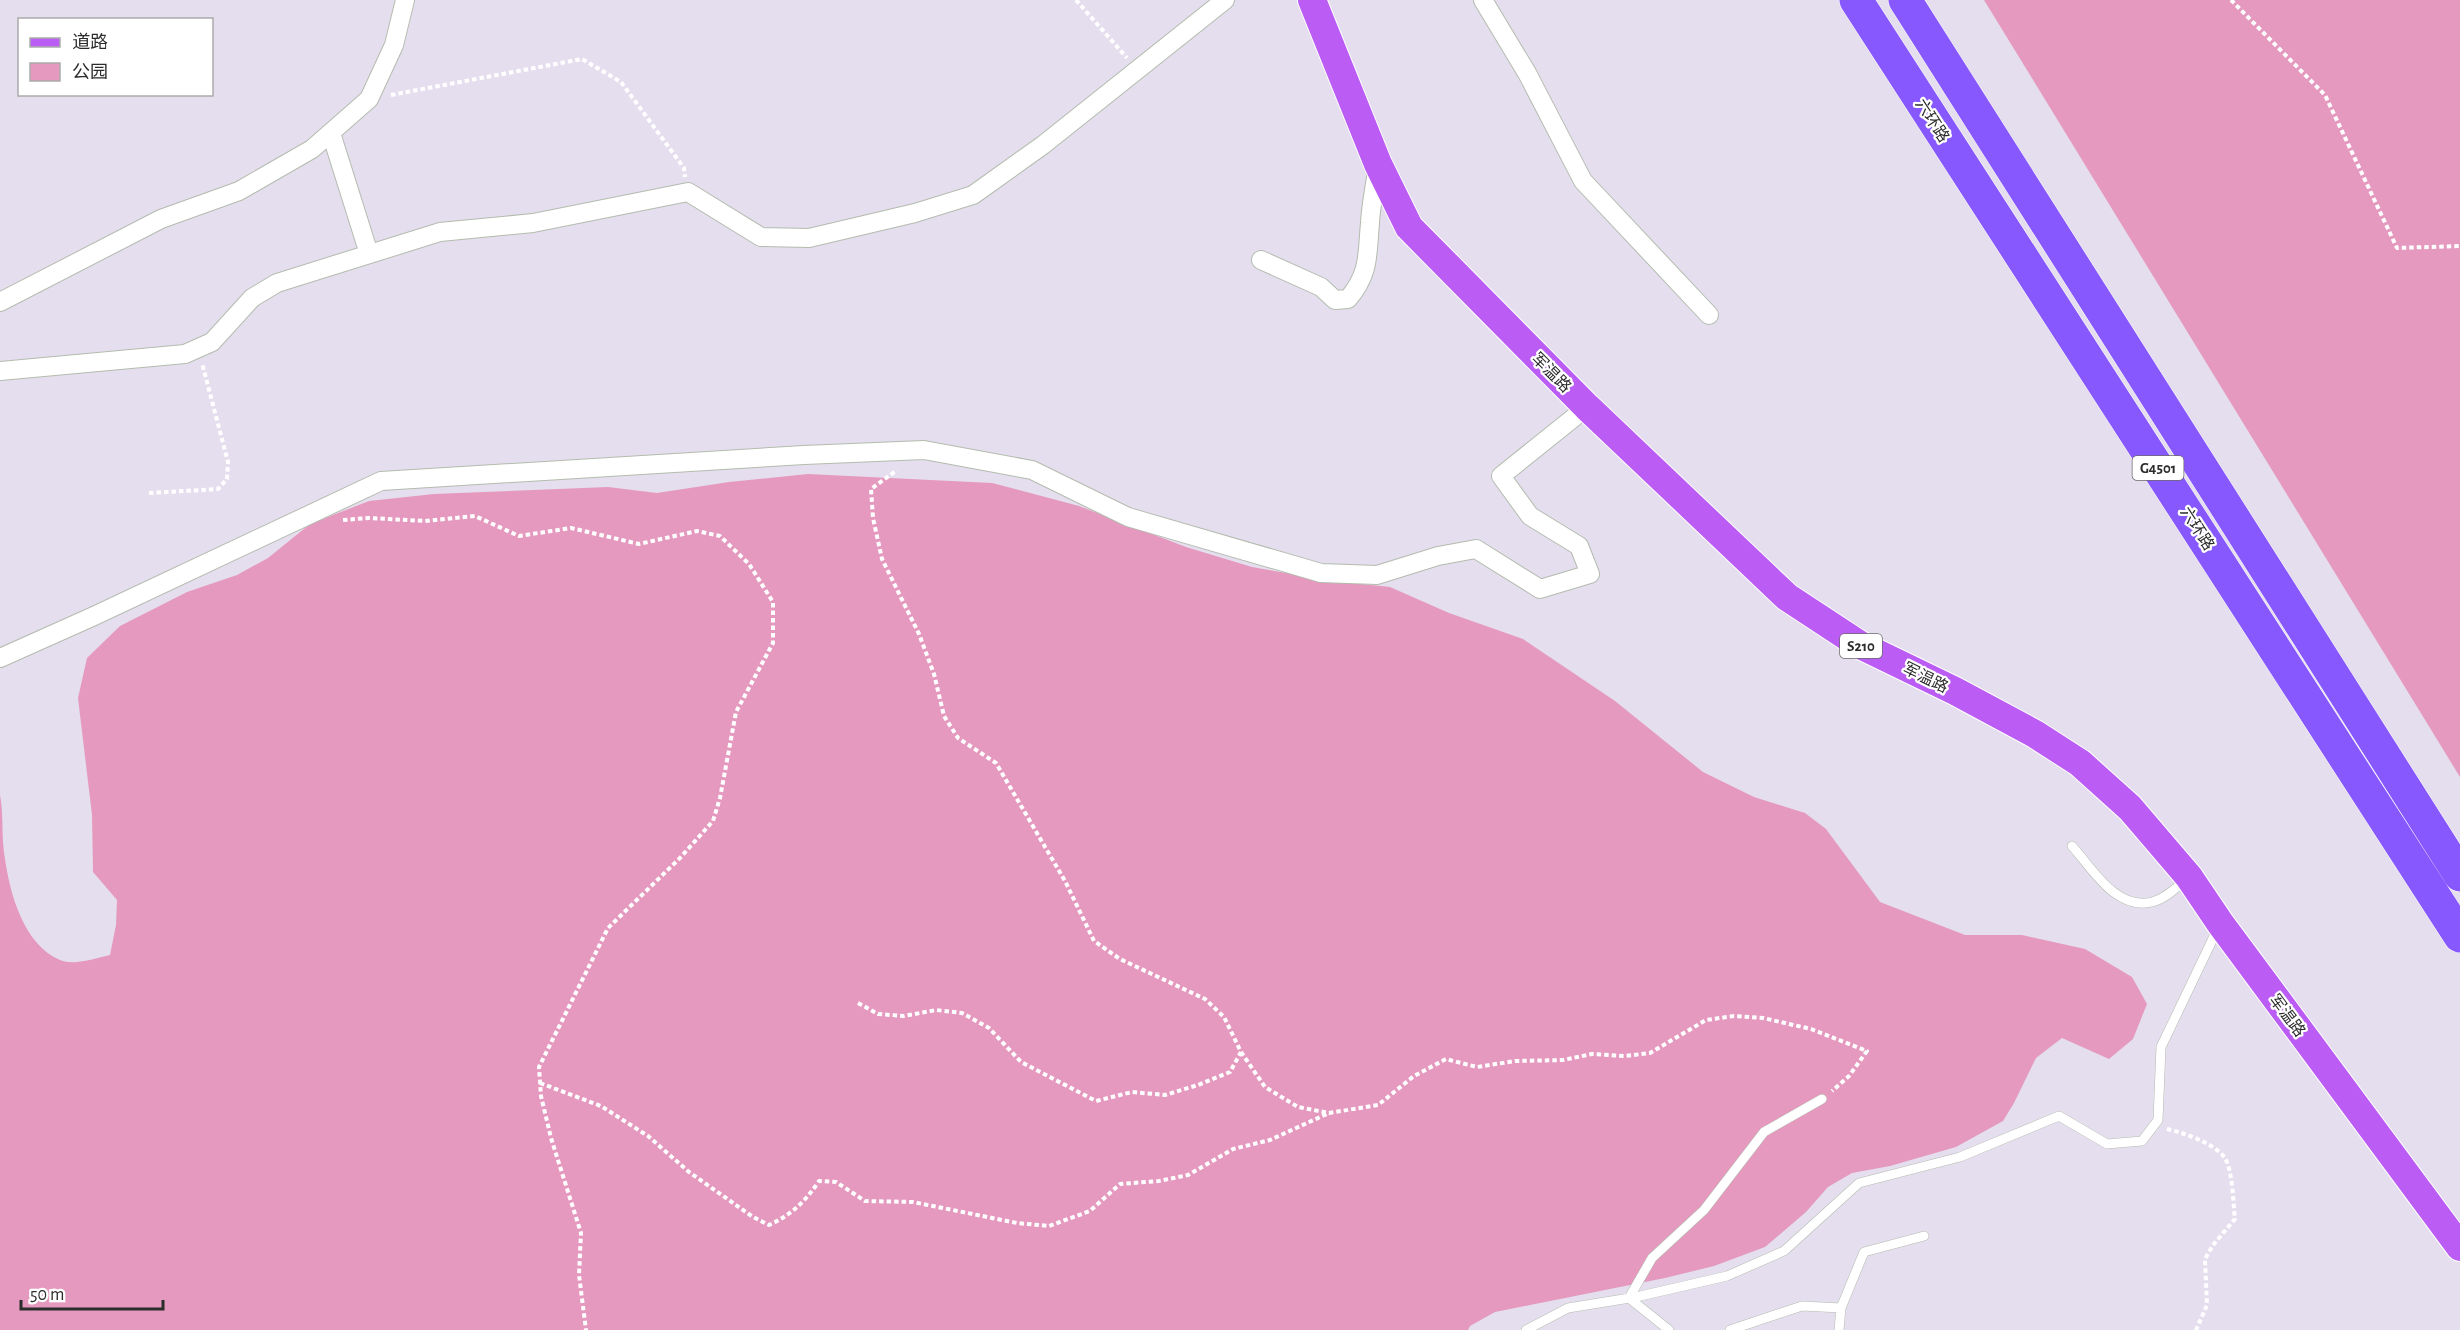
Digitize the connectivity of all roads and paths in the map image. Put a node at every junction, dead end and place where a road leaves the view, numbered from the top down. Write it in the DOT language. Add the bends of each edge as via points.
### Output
graph roads {
  1 [pos="405,0"];
  2 [pos="1076,0"];
  3 [pos="1225,0"];
  4 [pos="1312,0"];
  5 [pos="1483,0"];
  6 [pos="1856,0"];
  7 [pos="1905,0"];
  8 [pos="2231,0"];
  9 [pos="1137,70"];
  10 [pos="369,99"];
  11 [pos="331,133"];
  12 [pos="1378,165"];
  13 [pos="688,192"];
  14 [pos="2460,246"];
  15 [pos="369,254"];
  16 [pos="1261,260"];
  17 [pos="0,303"];
  18 [pos="1708,315"];
  19 [pos="198,348"];
  20 [pos="0,371"];
  21 [pos="1587,407"];
  22 [pos="924,450"];
  23 [pos="149,493"];
  24 [pos="310,515"];
  25 [pos="0,658"];
  26 [pos="2072,846"];
  27 [pos="2460,874"];
  28 [pos="2189,877"];
  29 [pos="2220,923"];
  30 [pos="2460,936"];
  31 [pos="858,1003"];
  32 [pos="1241,1052"];
  33 [pos="540,1083"];
  34 [pos="1822,1099"];
  35 [pos="1329,1113"];
  36 [pos="2154,1125"];
  37 [pos="1924,1236"];
  38 [pos="2460,1247"];
  39 [pos="1629,1298"];
  40 [pos="1840,1308"];
  41 [pos="586,1330"];
  42 [pos="1526,1330"];
  43 [pos="1669,1330"];
  44 [pos="1730,1330"];
  45 [pos="1839,1330"];
  46 [pos="2196,1330"];
  1 -- 10 [label="street" via="394,45"];
  2 -- 9 [label="path"];
  3 -- 9 [label="street"];
  4 -- 12 [label="main road, 军温路 / S210"];
  5 -- 18 [label="street" via="1527,73 1583,181"];
  6 -- 30 [label="highway, 六环路 / G4501"];
  7 -- 27 [label="highway, G4501"];
  8 -- 14 [label="path" via="2325,95 2397,248"];
  9 -- 13 [label="street" via="1043,146 973,195 915,213 809,238 761,237"];
  10 -- 11 [label="street"];
  10 -- 13 [label="path" via="582,59 621,82 684,168"];
  11 -- 15 [label="street"];
  11 -- 17 [label="street" via="312,149 239,191 161,219"];
  12 -- 16 [label="street" via="1368,263 1348,299 1335,300 1321,287"];
  12 -- 21 [label="main road, 军温路 / S210" via="1409,227"];
  13 -- 15 [label="street" via="532,224 440,232"];
  15 -- 19 [label="street" via="277,283 252,298 212,342"];
  19 -- 20 [label="street" via="185,354"];
  19 -- 23 [label="path" via="228,462 227,479 218,489"];
  21 -- 22 [label="street" via="1501,476 1530,516 1579,546 1590,574 1540,589 1476,549 1377,575 1321,573 1128,517 1032,470"];
  21 -- 28 [label="main road, 军温路 / S210" via="1787,597 1860,645 2035,734 2080,763 2130,808"];
  22 -- 24 [label="street" via="381,481"];
  22 -- 32 [label="path" via="871,489 873,518 882,559 919,634 944,716 958,738 996,763 1065,881 1094,941 1120,959 1205,999 1224,1017"];
  24 -- 25 [label="street"];
  24 -- 33 [label="path" via="339,520 424,521 475,516 519,536 571,528 639,544 697,531 720,536 749,564 773,602 773,643 736,712 713,821 608,928 539,1067"];
  26 -- 28 [label="lane" via="2116,896 2130,902 2151,903"];
  28 -- 29 [label="main road, 军温路 / S210"];
  29 -- 36 [label="lane" via="2161,1047 2158,1120"];
  29 -- 38 [label="main road, 军温路 / S210"];
  31 -- 32 [label="path" via="878,1014 904,1016 936,1010 962,1013 988,1028 1021,1062 1095,1101 1132,1092 1165,1095 1198,1085 1230,1072"];
  32 -- 35 [label="path" via="1265,1087 1298,1107"];
  33 -- 35 [label="path" via="602,1106 648,1136 689,1172 769,1225 789,1216 819,1181 837,1182 865,1201 912,1202 1049,1226 1090,1211 1120,1184 1188,1175 1233,1149 1270,1140"];
  33 -- 41 [label="path" via="551,1138 581,1233 579,1275"];
  34 -- 35 [label="path" via="1849,1076 1867,1051 1811,1029 1734,1016 1706,1020 1650,1053 1592,1054 1477,1067 1446,1059 1414,1076 1378,1105"];
  34 -- 39 [label="lane" via="1764,1132 1704,1210 1652,1258"];
  36 -- 39 [label="lane" via="2142,1141 2107,1144 2059,1116 1960,1157 1859,1182 1784,1251 1727,1276"];
  36 -- 46 [label="path" via="2197,1137 2224,1158 2230,1178 2235,1219 2205,1259 2208,1305"];
  37 -- 40 [label="lane" via="1864,1252"];
  39 -- 42 [label="lane" via="1568,1308"];
  39 -- 43 [label="lane"];
  40 -- 44 [label="lane" via="1802,1306"];
  40 -- 45 [label="lane"];
}
